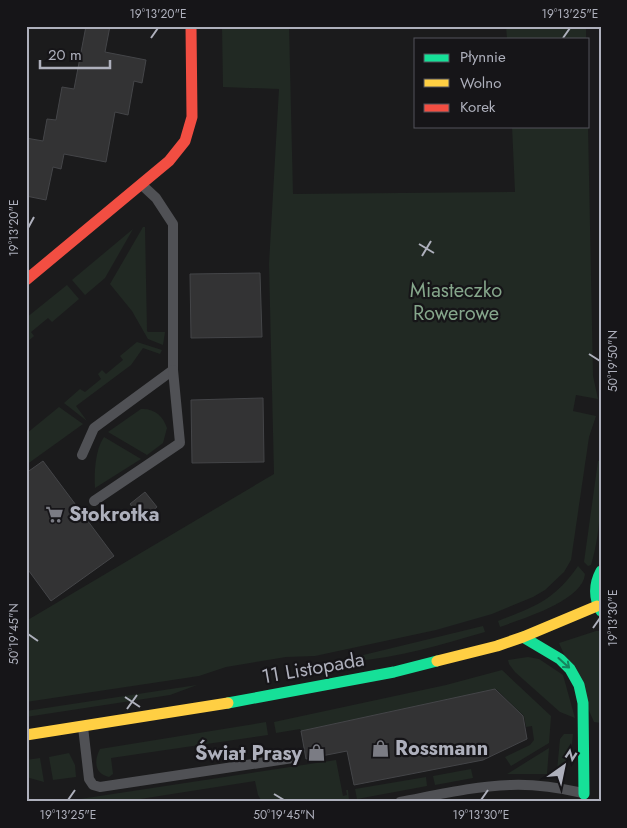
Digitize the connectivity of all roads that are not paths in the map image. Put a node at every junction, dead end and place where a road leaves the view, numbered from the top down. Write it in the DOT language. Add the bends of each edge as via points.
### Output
graph roads {
  1 [pos="191,26"];
  2 [pos="142,184"];
  3 [pos="26,280"];
  4 [pos="173,370"];
  5 [pos="82,455"];
  6 [pos="94,501"];
  7 [pos="601,571"];
  8 [pos="599,609"];
  9 [pos="522,637"];
  10 [pos="83,726"];
  11 [pos="26,735"];
  12 [pos="294,758"];
  13 [pos="597,768"];
  14 [pos="584,798"];
  15 [pos="400,802"];
  1 -- 2 [label="street" via="190,129 169,161"];
  2 -- 3 [label="street"];
  2 -- 4 [label="lane" via="173,224"];
  4 -- 5 [label="lane" via="94,428"];
  4 -- 6 [label="lane" via="180,444"];
  7 -- 8 [label="street" via="594,591"];
  8 -- 9 [label="street, 11 Listopada"];
  9 -- 10 [label="street, 11 Listopada" via="394,672"];
  9 -- 14 [label="street, one-way" via="559,658 577,679 584,706"];
  10 -- 11 [label="street, 11 Listopada"];
  10 -- 12 [label="lane" via="89,779 100,787"];
  13 -- 14 [label="street"];
  14 -- 15 [label="lane" via="550,787 512,785"];
}
